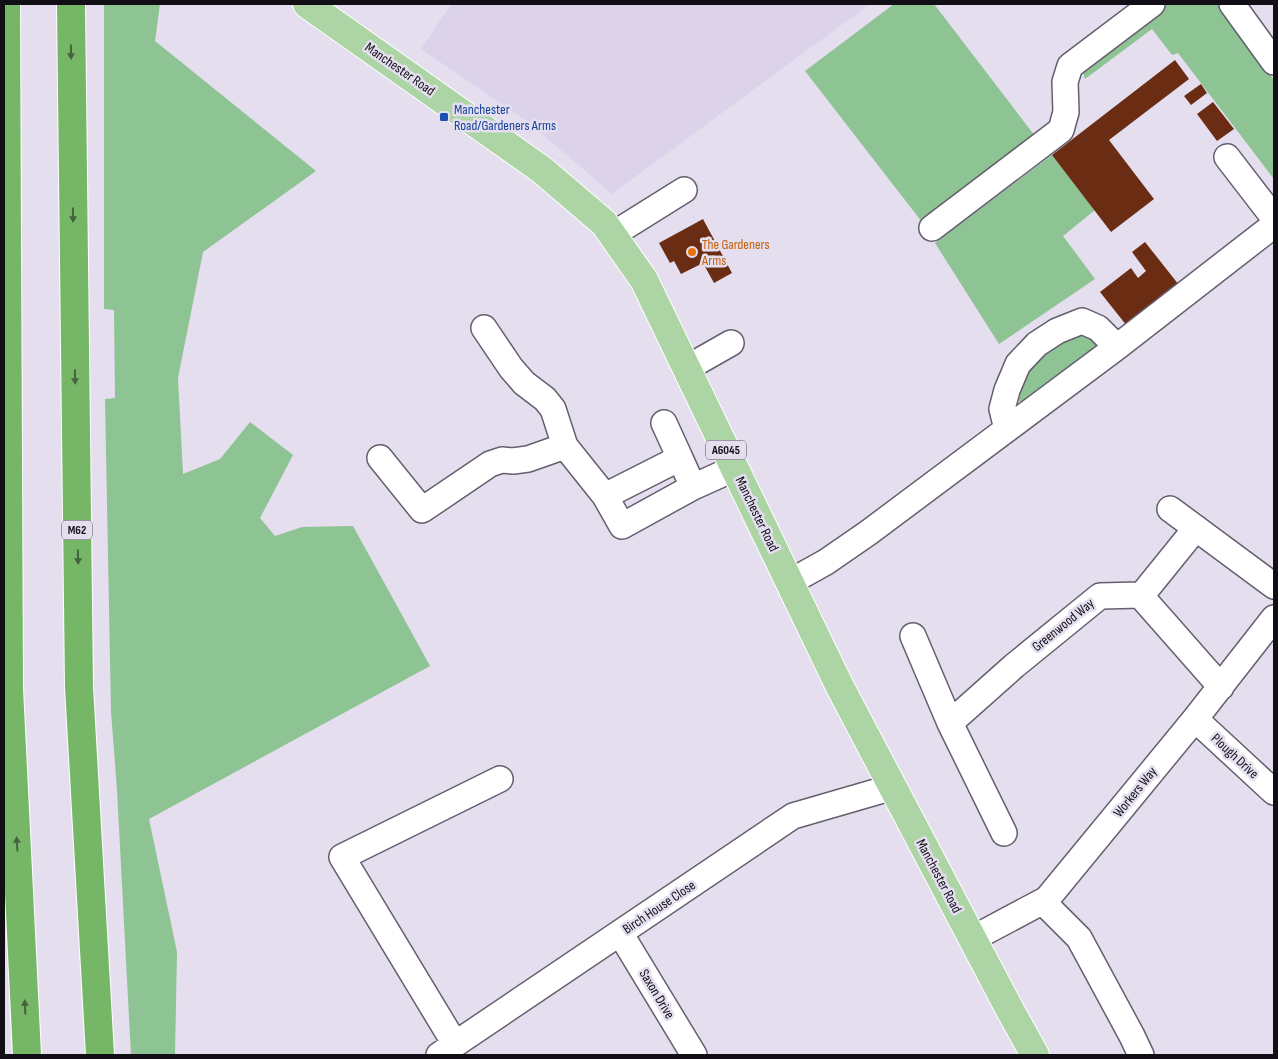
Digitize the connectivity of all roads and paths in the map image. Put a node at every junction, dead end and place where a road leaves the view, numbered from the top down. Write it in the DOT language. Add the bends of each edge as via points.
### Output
graph roads {
  1 [pos="6,4"];
  2 [pos="71,4"];
  3 [pos="307,4"];
  4 [pos="1152,4"];
  5 [pos="1232,4"];
  6 [pos="1274,62"];
  7 [pos="1227,158"];
  8 [pos="684,190"];
  9 [pos="1274,218"];
  10 [pos="1274,225"];
  11 [pos="932,228"];
  12 [pos="612,235"];
  13 [pos="484,328"];
  14 [pos="730,343"];
  15 [pos="1117,347"];
  16 [pos="687,368"];
  17 [pos="664,423"];
  18 [pos="1007,429"];
  19 [pos="565,446"];
  20 [pos="380,458"];
  21 [pos="680,458"];
  22 [pos="735,468"];
  23 [pos="693,488"];
  24 [pos="605,496"];
  25 [pos="1170,509"];
  26 [pos="1196,528"];
  27 [pos="790,582"];
  28 [pos="1274,586"];
  29 [pos="1141,596"];
  30 [pos="1274,618"];
  31 [pos="913,636"];
  32 [pos="1221,687"];
  33 [pos="1195,719"];
  34 [pos="950,723"];
  35 [pos="500,779"];
  36 [pos="892,787"];
  37 [pos="1274,792"];
  38 [pos="1004,833"];
  39 [pos="1042,902"];
  40 [pos="620,933"];
  41 [pos="972,939"];
  42 [pos="447,1050"];
  43 [pos="28,1055"];
  44 [pos="100,1055"];
  45 [pos="694,1055"];
  46 [pos="1035,1055"];
  47 [pos="1141,1055"];
  43 -- 1 [label="highway, one-way" via="9,688"];
  2 -- 44 [label="highway, M62, one-way" via="79,687"];
  3 -- 12 [label="main road, Manchester Road / A6045" via="542,170 604,223"];
  4 -- 11 [label="street" via="1070,66 1065,82 1066,112 1061,130"];
  5 -- 6 [label="street"];
  7 -- 9 [label="street"];
  8 -- 12 [label="street"];
  10 -- 15 [label="street"];
  12 -- 16 [label="main road, Manchester Road / A6045" via="644,280"];
  13 -- 19 [label="street" via="511,368 553,408"];
  14 -- 16 [label="street"];
  15 -- 18 [label="street"];
  15 -- 18 [label="street" via="1098,328 1082,320 1037,344 1018,364 1007,390 1002,409"];
  16 -- 22 [label="main road, Manchester Road / A6045"];
  17 -- 21 [label="street"];
  18 -- 27 [label="street" via="861,538"];
  19 -- 20 [label="street" via="528,459 490,464 422,510"];
  19 -- 24 [label="street"];
  21 -- 23 [label="street"];
  21 -- 24 [label="street"];
  22 -- 23 [label="street"];
  22 -- 27 [label="main road, Manchester Road / A6045"];
  23 -- 24 [label="street" via="622,526"];
  25 -- 26 [label="street"];
  26 -- 28 [label="street"];
  26 -- 29 [label="street"];
  27 -- 36 [label="main road, Manchester Road / A6045"];
  29 -- 32 [label="street"];
  29 -- 34 [label="street, Greenwood Way" via="1100,596"];
  30 -- 32 [label="street, Workers Way"];
  31 -- 34 [label="street"];
  32 -- 33 [label="street, Workers Way"];
  33 -- 37 [label="street, Plough Drive"];
  33 -- 39 [label="street, Workers Way"];
  34 -- 38 [label="street"];
  35 -- 42 [label="street" via="342,857"];
  36 -- 40 [label="street, Birch House Close" via="793,816"];
  36 -- 41 [label="main road, Manchester Road / A6045"];
  39 -- 41 [label="street, Workers Way"];
  39 -- 47 [label="street" via="1079,938"];
  40 -- 42 [label="street, Birch House Close"];
  40 -- 45 [label="street, Saxon Drive"];
  41 -- 46 [label="main road, Manchester Road / A6045"];
}
